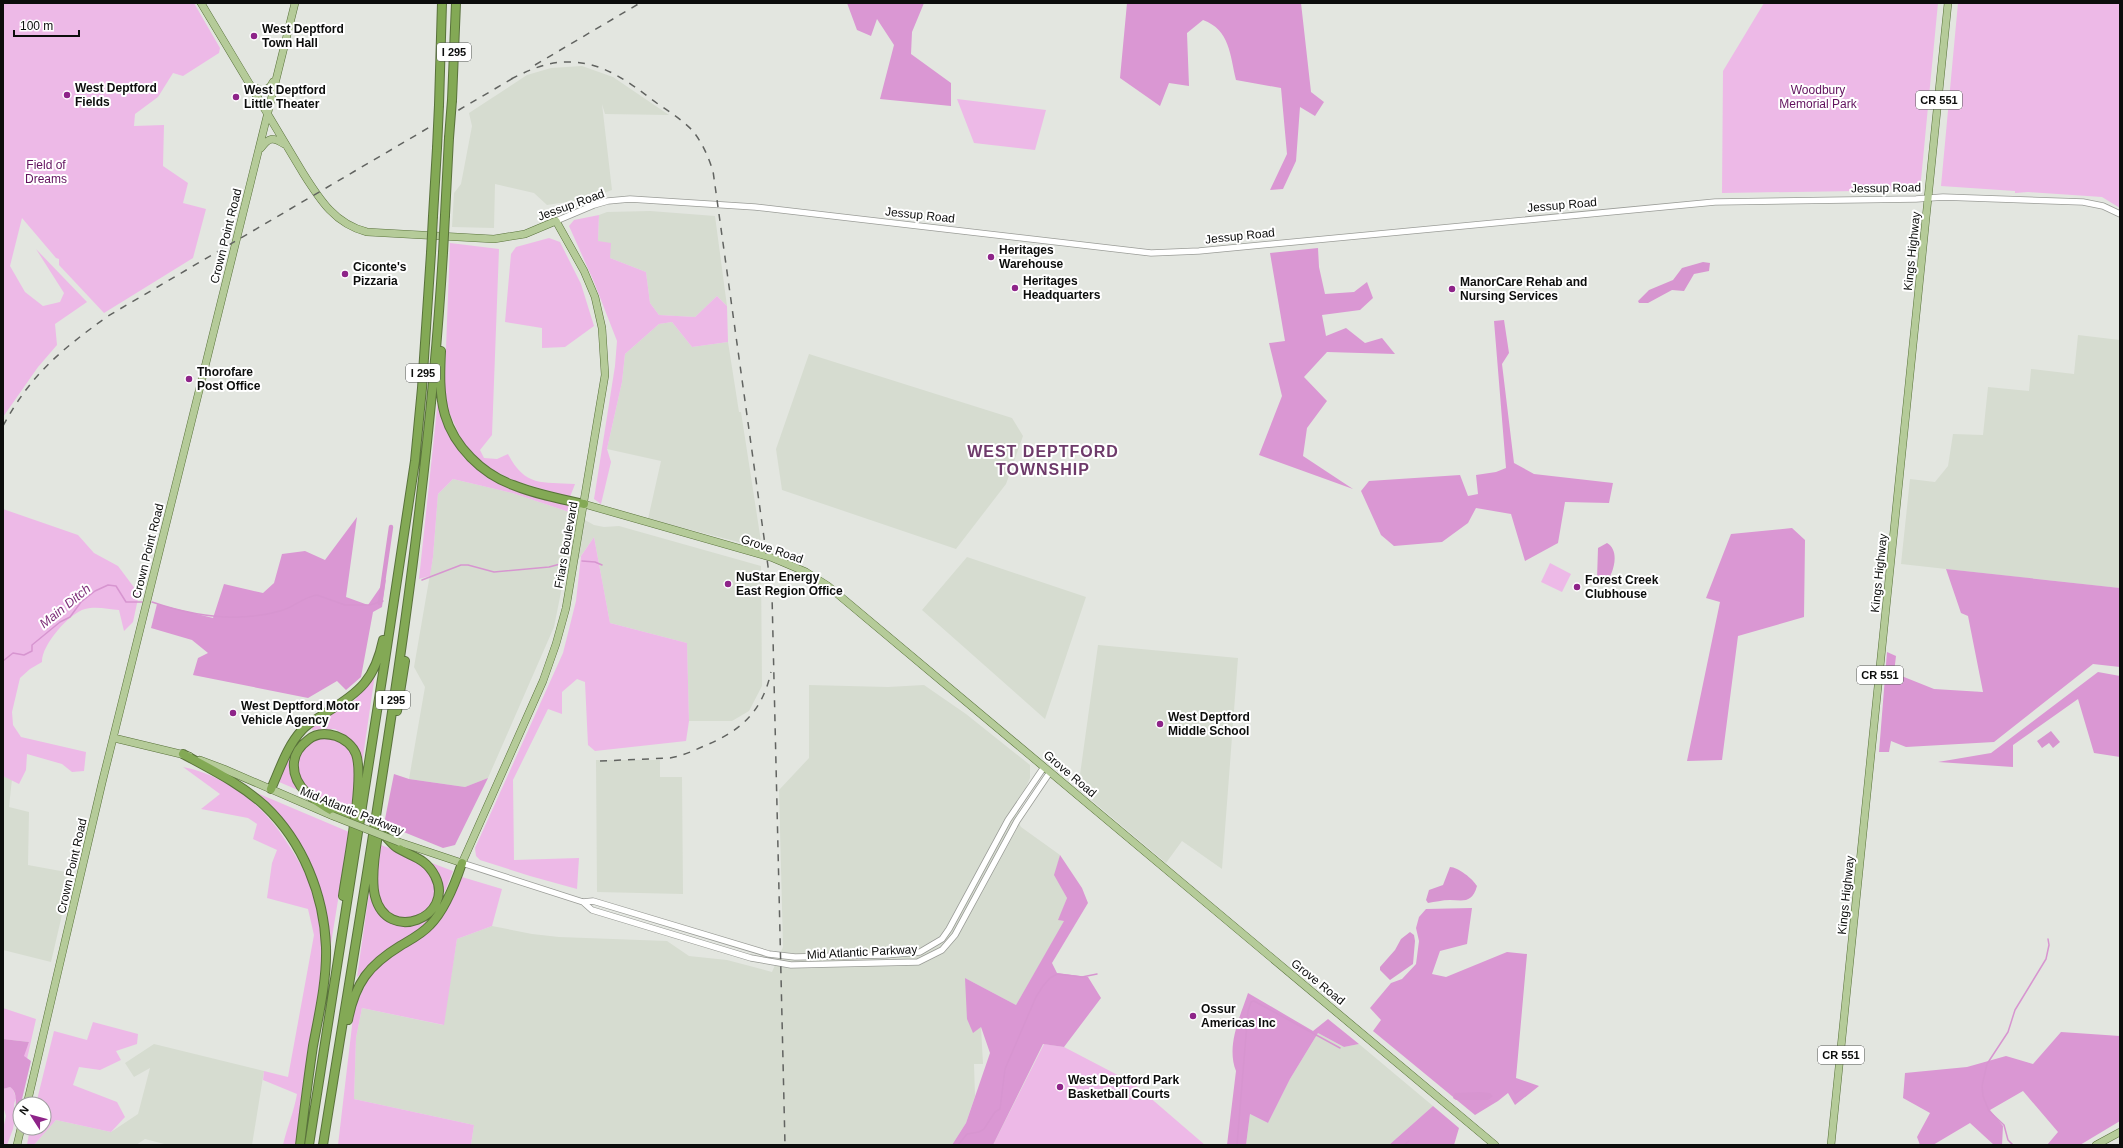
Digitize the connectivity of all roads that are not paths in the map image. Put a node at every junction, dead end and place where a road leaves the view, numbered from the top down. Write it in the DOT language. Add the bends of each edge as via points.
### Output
graph roads {
  1 [pos="201,3"];
  2 [pos="294,3"];
  3 [pos="442,3"];
  4 [pos="456,3"];
  5 [pos="1948,3"];
  6 [pos="278,73"];
  7 [pos="251,86"];
  8 [pos="268,114"];
  9 [pos="285,144"];
  10 [pos="258,151"];
  11 [pos="1929,198"];
  12 [pos="2120,214"];
  13 [pos="556,221"];
  14 [pos="441,299"];
  15 [pos="409,492"];
  16 [pos="584,504"];
  17 [pos="409,594"];
  18 [pos="114,738"];
  19 [pos="183,754"];
  20 [pos="1044,767"];
  21 [pos="1050,772"];
  22 [pos="271,789"];
  23 [pos="333,814"];
  24 [pos="351,823"];
  25 [pos="384,836"];
  26 [pos="398,845"];
  27 [pos="462,863"];
  28 [pos="582,902"];
  29 [pos="321,1068"];
  30 [pos="29,1096"];
  31 [pos="2120,1132"];
  32 [pos="300,1145"];
  33 [pos="309,1145"];
  34 [pos="323,1145"];
  35 [pos="326,1145"];
  36 [pos="1495,1145"];
  37 [pos="1831,1145"];
  38 [pos="2096,1145"];
  1 -- 7 [label="main road, Jessup Road"];
  2 -- 6 [label="main road, Crown Point Road"];
  3 -- 15 [label="highway, I 295, bridge" via="431,253 419,426"];
  4 -- 14 [label="highway, I 295, bridge"];
  5 -- 11 [label="main road, Kings Highway / CR 551"];
  6 -- 7 [label="main road" via="267,90"];
  6 -- 8 [label="main road, Crown Point Road"];
  7 -- 8 [label="main road, Jessup Road"];
  8 -- 9 [label="main road, Jessup Road"];
  8 -- 10 [label="main road, Crown Point Road"];
  9 -- 10 [label="main road" via="271,138 266,140"];
  9 -- 13 [label="main road, Jessup Road" via="330,212 343,223 367,232 494,239 525,234"];
  10 -- 18 [label="main road, Crown Point Road"];
  11 -- 12 [label="street, Jessup Road" via="2083,202 2103,206"];
  11 -- 13 [label="street, Jessup Road" via="1715,202 1199,251 1151,253 755,207 630,199 594,205"];
  11 -- 37 [label="main road, Kings Highway / CR 551"];
  13 -- 16 [label="main road, Friars Boulevard" via="590,285 604,343 605,375"];
  14 -- 16 [label="highway" via="442,402 445,416 464,450 496,478 512,485"];
  14 -- 17 [label="highway, I 295"];
  15 -- 22 [label="highway" via="400,521 385,633 377,663 360,690 303,729 292,742"];
  15 -- 29 [label="highway, I 295"];
  16 -- 20 [label="main road, Grove Road" via="767,557 806,572 828,586"];
  16 -- 27 [label="main road, Friars Boulevard" via="566,608 550,663"];
  17 -- 26 [label="highway" via="412,611 376,845 374,883 375,895 383,913 395,920 412,923 432,910 438,898 438,886 434,874 426,864"];
  17 -- 34 [label="highway, I 295"];
  18 -- 19 [label="main road, Mid Atlantic Parkway"];
  18 -- 30 [label="main road, Crown Point Road"];
  19 -- 22 [label="main road, Mid Atlantic Parkway"];
  19 -- 32 [label="highway" via="237,784 274,815 297,846 308,867 318,896 324,920 324,978"];
  20 -- 21 [label="main road, Grove Road"];
  20 -- 28 [label="street, Mid Atlantic Parkway" via="1000,834 949,929 942,939 920,952 795,958 769,954 592,901"];
  21 -- 28 [label="street, Mid Atlantic Parkway" via="1018,821 955,935 938,952 918,962 803,966 771,963 592,910"];
  21 -- 36 [label="main road, Grove Road"];
  22 -- 23 [label="main road, Mid Atlantic Parkway"];
  23 -- 24 [label="highway, bridge"];
  23 -- 29 [label="highway" via="312,798 296,780 295,755 301,745 319,734 330,734 348,742 356,754 358,769 358,792 319,1055"];
  24 -- 25 [label="main road, Mid Atlantic Parkway, bridge"];
  25 -- 26 [label="highway, bridge"];
  26 -- 27 [label="main road, Mid Atlantic Parkway"];
  27 -- 28 [label="street, Mid Atlantic Parkway"];
  27 -- 35 [label="highway" via="436,918 416,937 377,961 366,972 357,990 350,1011"];
  29 -- 33 [label="highway, I 295"];
  31 -- 38 [label="main road"];
}
